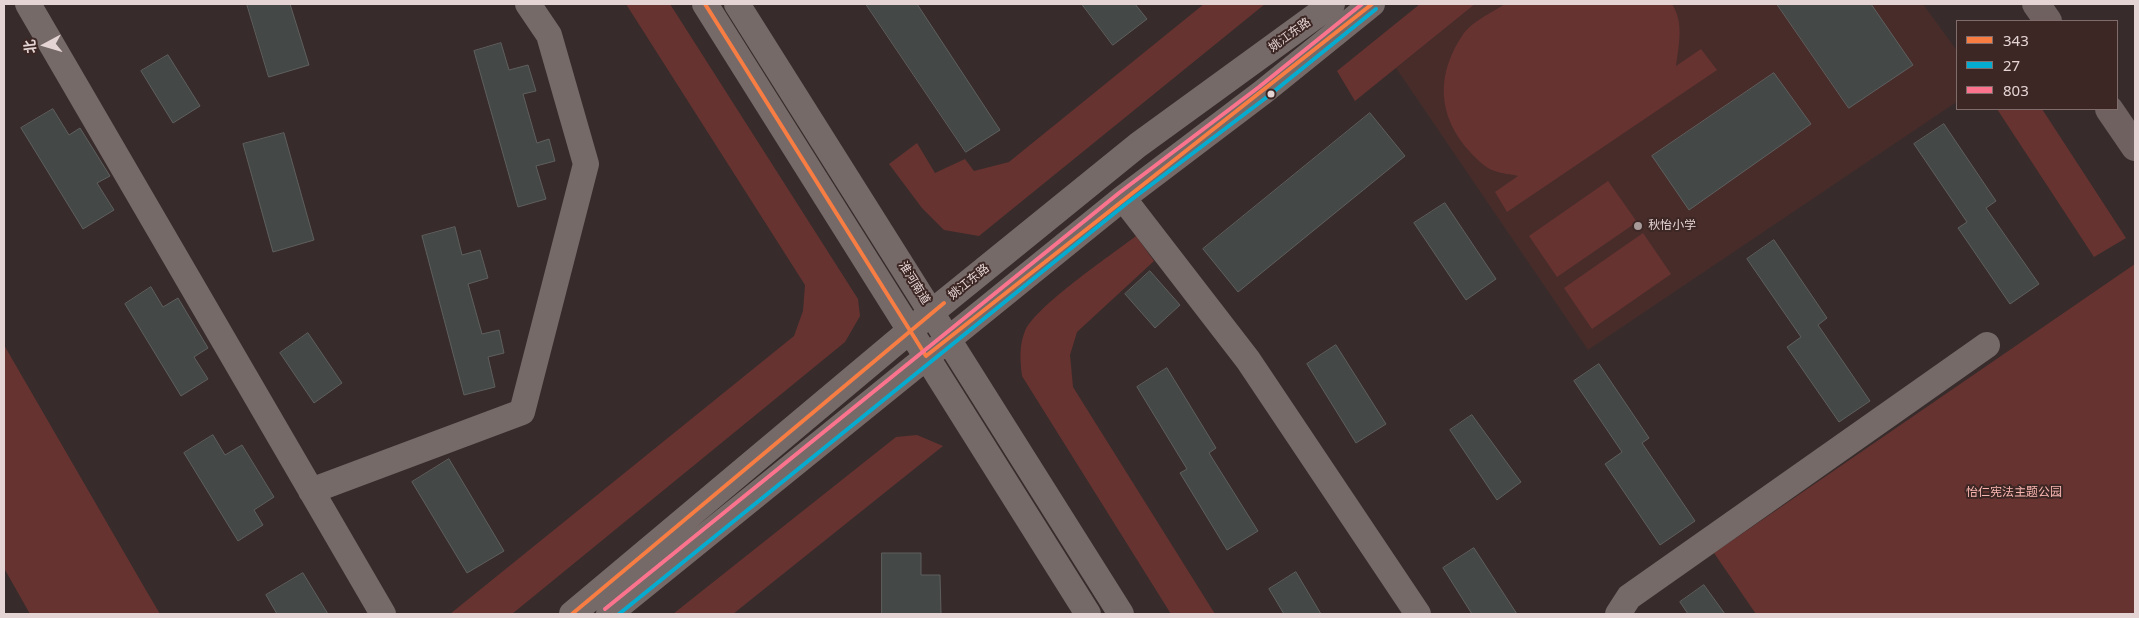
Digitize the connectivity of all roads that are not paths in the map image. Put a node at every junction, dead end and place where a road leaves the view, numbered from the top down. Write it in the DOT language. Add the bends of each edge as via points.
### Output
graph roads {
  1 [pos="28,4"];
  2 [pos="528,4"];
  3 [pos="705,4"];
  4 [pos="738,4"];
  5 [pos="1332,4"];
  6 [pos="1372,4"];
  7 [pos="2036,4"];
  8 [pos="2047,20"];
  9 [pos="2110,110"];
  10 [pos="2135,146"];
  11 [pos="1123,198"];
  12 [pos="932,312"];
  13 [pos="910,331"];
  14 [pos="948,338"];
  15 [pos="1987,345"];
  16 [pos="926,356"];
  17 [pos="311,491"];
  18 [pos="383,614"];
  19 [pos="572,614"];
  20 [pos="608,614"];
  21 [pos="1088,614"];
  22 [pos="1121,614"];
  23 [pos="1418,614"];
  24 [pos="1618,614"];
  1 -- 17 [label="street"];
  2 -- 17 [label="street" via="549,35 586,164 522,412"];
  3 -- 13 [label="street"];
  4 -- 12 [label="street, 淮河南道"];
  5 -- 12 [label="street, 姚江东路" via="1138,146"];
  6 -- 11 [label="street"];
  7 -- 8 [label="main road"];
  9 -- 10 [label="main road"];
  11 -- 14 [label="street"];
  11 -- 23 [label="street" via="1248,360"];
  12 -- 13 [label="street, 姚江东路"];
  12 -- 14 [label="street, 淮河南道"];
  13 -- 16 [label="street"];
  13 -- 19 [label="street, 姚江东路"];
  14 -- 16 [label="street"];
  14 -- 22 [label="street, 淮河南道"];
  15 -- 24 [label="street" via="1629,597"];
  16 -- 20 [label="street"];
  16 -- 21 [label="street"];
  17 -- 18 [label="street"];
}
